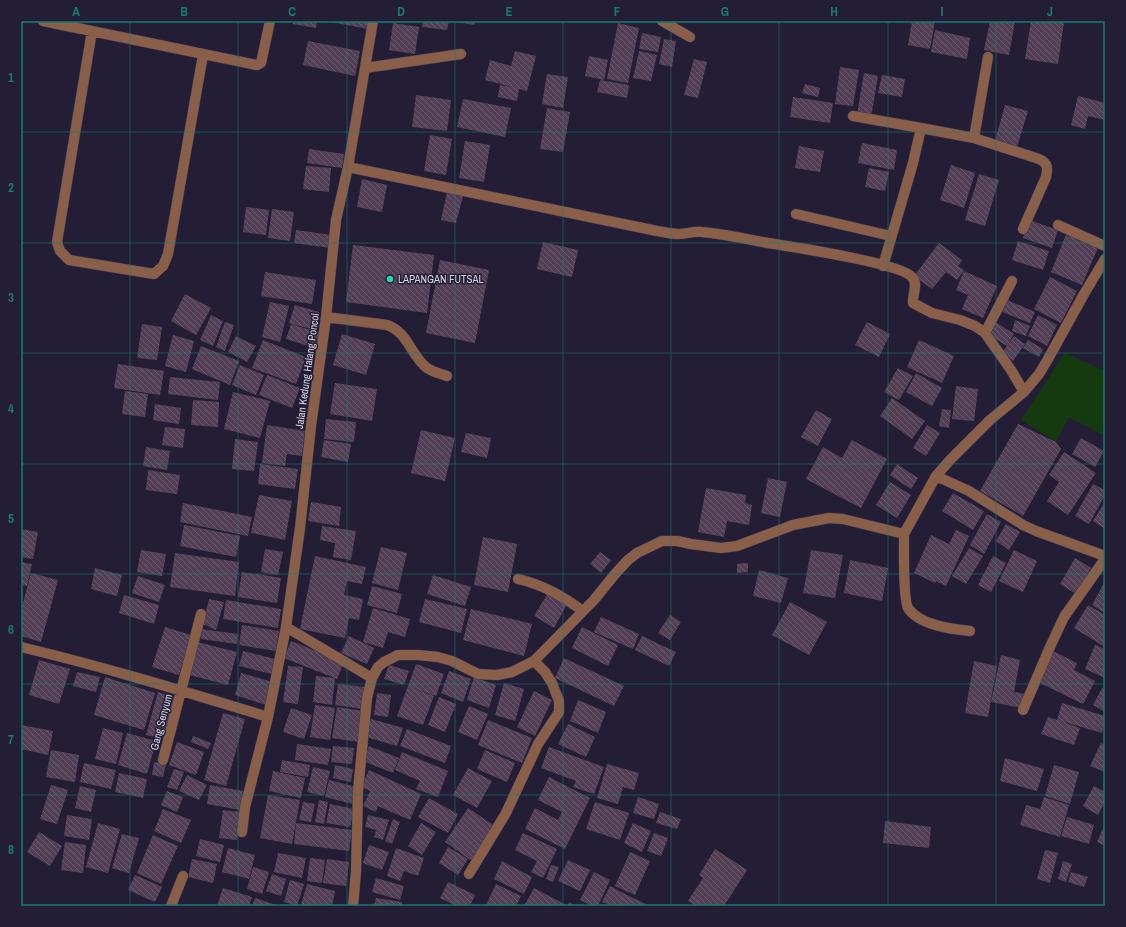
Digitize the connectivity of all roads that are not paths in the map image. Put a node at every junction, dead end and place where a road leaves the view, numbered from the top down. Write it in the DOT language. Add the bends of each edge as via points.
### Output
graph roads {
  1 [pos="43,21"];
  2 [pos="270,21"];
  3 [pos="373,21"];
  4 [pos="662,21"];
  5 [pos="92,31"];
  6 [pos="690,37"];
  7 [pos="461,54"];
  8 [pos="203,55"];
  9 [pos="988,57"];
  10 [pos="365,68"];
  11 [pos="853,116"];
  12 [pos="921,128"];
  13 [pos="974,138"];
  14 [pos="348,167"];
  15 [pos="796,214"];
  16 [pos="1058,225"];
  17 [pos="1023,229"];
  18 [pos="891,236"];
  19 [pos="1105,246"];
  20 [pos="1105,259"];
  21 [pos="883,266"];
  22 [pos="1012,281"];
  23 [pos="326,317"];
  24 [pos="985,333"];
  25 [pos="447,376"];
  26 [pos="1024,392"];
  27 [pos="936,476"];
  28 [pos="904,534"];
  29 [pos="1105,558"];
  30 [pos="518,579"];
  31 [pos="583,611"];
  32 [pos="201,614"];
  33 [pos="286,628"];
  34 [pos="970,631"];
  35 [pos="21,647"];
  36 [pos="534,661"];
  37 [pos="372,678"];
  38 [pos="182,691"];
  39 [pos="1024,710"];
  40 [pos="268,717"];
  41 [pos="163,760"];
  42 [pos="242,832"];
  43 [pos="469,874"];
  44 [pos="183,876"];
  45 [pos="171,906"];
  46 [pos="353,906"];
  1 -- 5 [label="street"];
  2 -- 8 [label="street" via="261,63 258,65"];
  3 -- 10 [label="street, Jalan Kedung Halang Poncol"];
  4 -- 6 [label="street"];
  5 -- 8 [label="street"];
  5 -- 8 [label="street" via="57,242 60,251 69,260 154,274 163,266 168,254"];
  7 -- 10 [label="street"];
  9 -- 13 [label="street"];
  10 -- 14 [label="street, Jalan Kedung Halang Poncol"];
  11 -- 12 [label="street"];
  12 -- 13 [label="street"];
  12 -- 18 [label="street"];
  13 -- 17 [label="street" via="1039,159 1047,165 1046,177"];
  14 -- 21 [label="street" via="672,234 718,234"];
  14 -- 23 [label="street, Jalan Kedung Halang Poncol" via="336,220"];
  15 -- 18 [label="street"];
  16 -- 19 [label="street"];
  18 -- 21 [label="street"];
  20 -- 26 [label="street" via="1048,359"];
  21 -- 24 [label="street" via="909,274 913,278 913,303 917,306 932,313 960,320"];
  22 -- 24 [label="street"];
  23 -- 25 [label="street" via="394,328 407,341 426,368"];
  23 -- 33 [label="street, Jalan Kedung Halang Poncol"];
  24 -- 26 [label="street"];
  26 -- 27 [label="street" via="990,420"];
  27 -- 28 [label="street"];
  27 -- 29 [label="street" via="969,491 1036,532"];
  28 -- 31 [label="street" via="850,520 829,518 793,525 737,546 721,548 662,541 628,560"];
  28 -- 34 [label="street" via="905,595 908,608 917,616 940,627"];
  29 -- 39 [label="street" via="1064,618"];
  30 -- 31 [label="street" via="554,592"];
  31 -- 36 [label="street"];
  32 -- 38 [label="street, Gang Senyum"];
  33 -- 37 [label="street"];
  33 -- 40 [label="street, Jalan Kedung Halang Poncol"];
  35 -- 38 [label="street" via="73,659"];
  36 -- 37 [label="street" via="512,672 497,675 478,674 438,657 398,655 378,667"];
  36 -- 43 [label="street" via="552,683 559,701 559,712 538,744 506,813"];
  37 -- 46 [label="street" via="367,698 358,791"];
  38 -- 40 [label="street"];
  38 -- 41 [label="street, Gang Senyum"];
  40 -- 42 [label="street, Jalan Kedung Halang Poncol" via="245,807"];
  44 -- 45 [label="street"];
}
